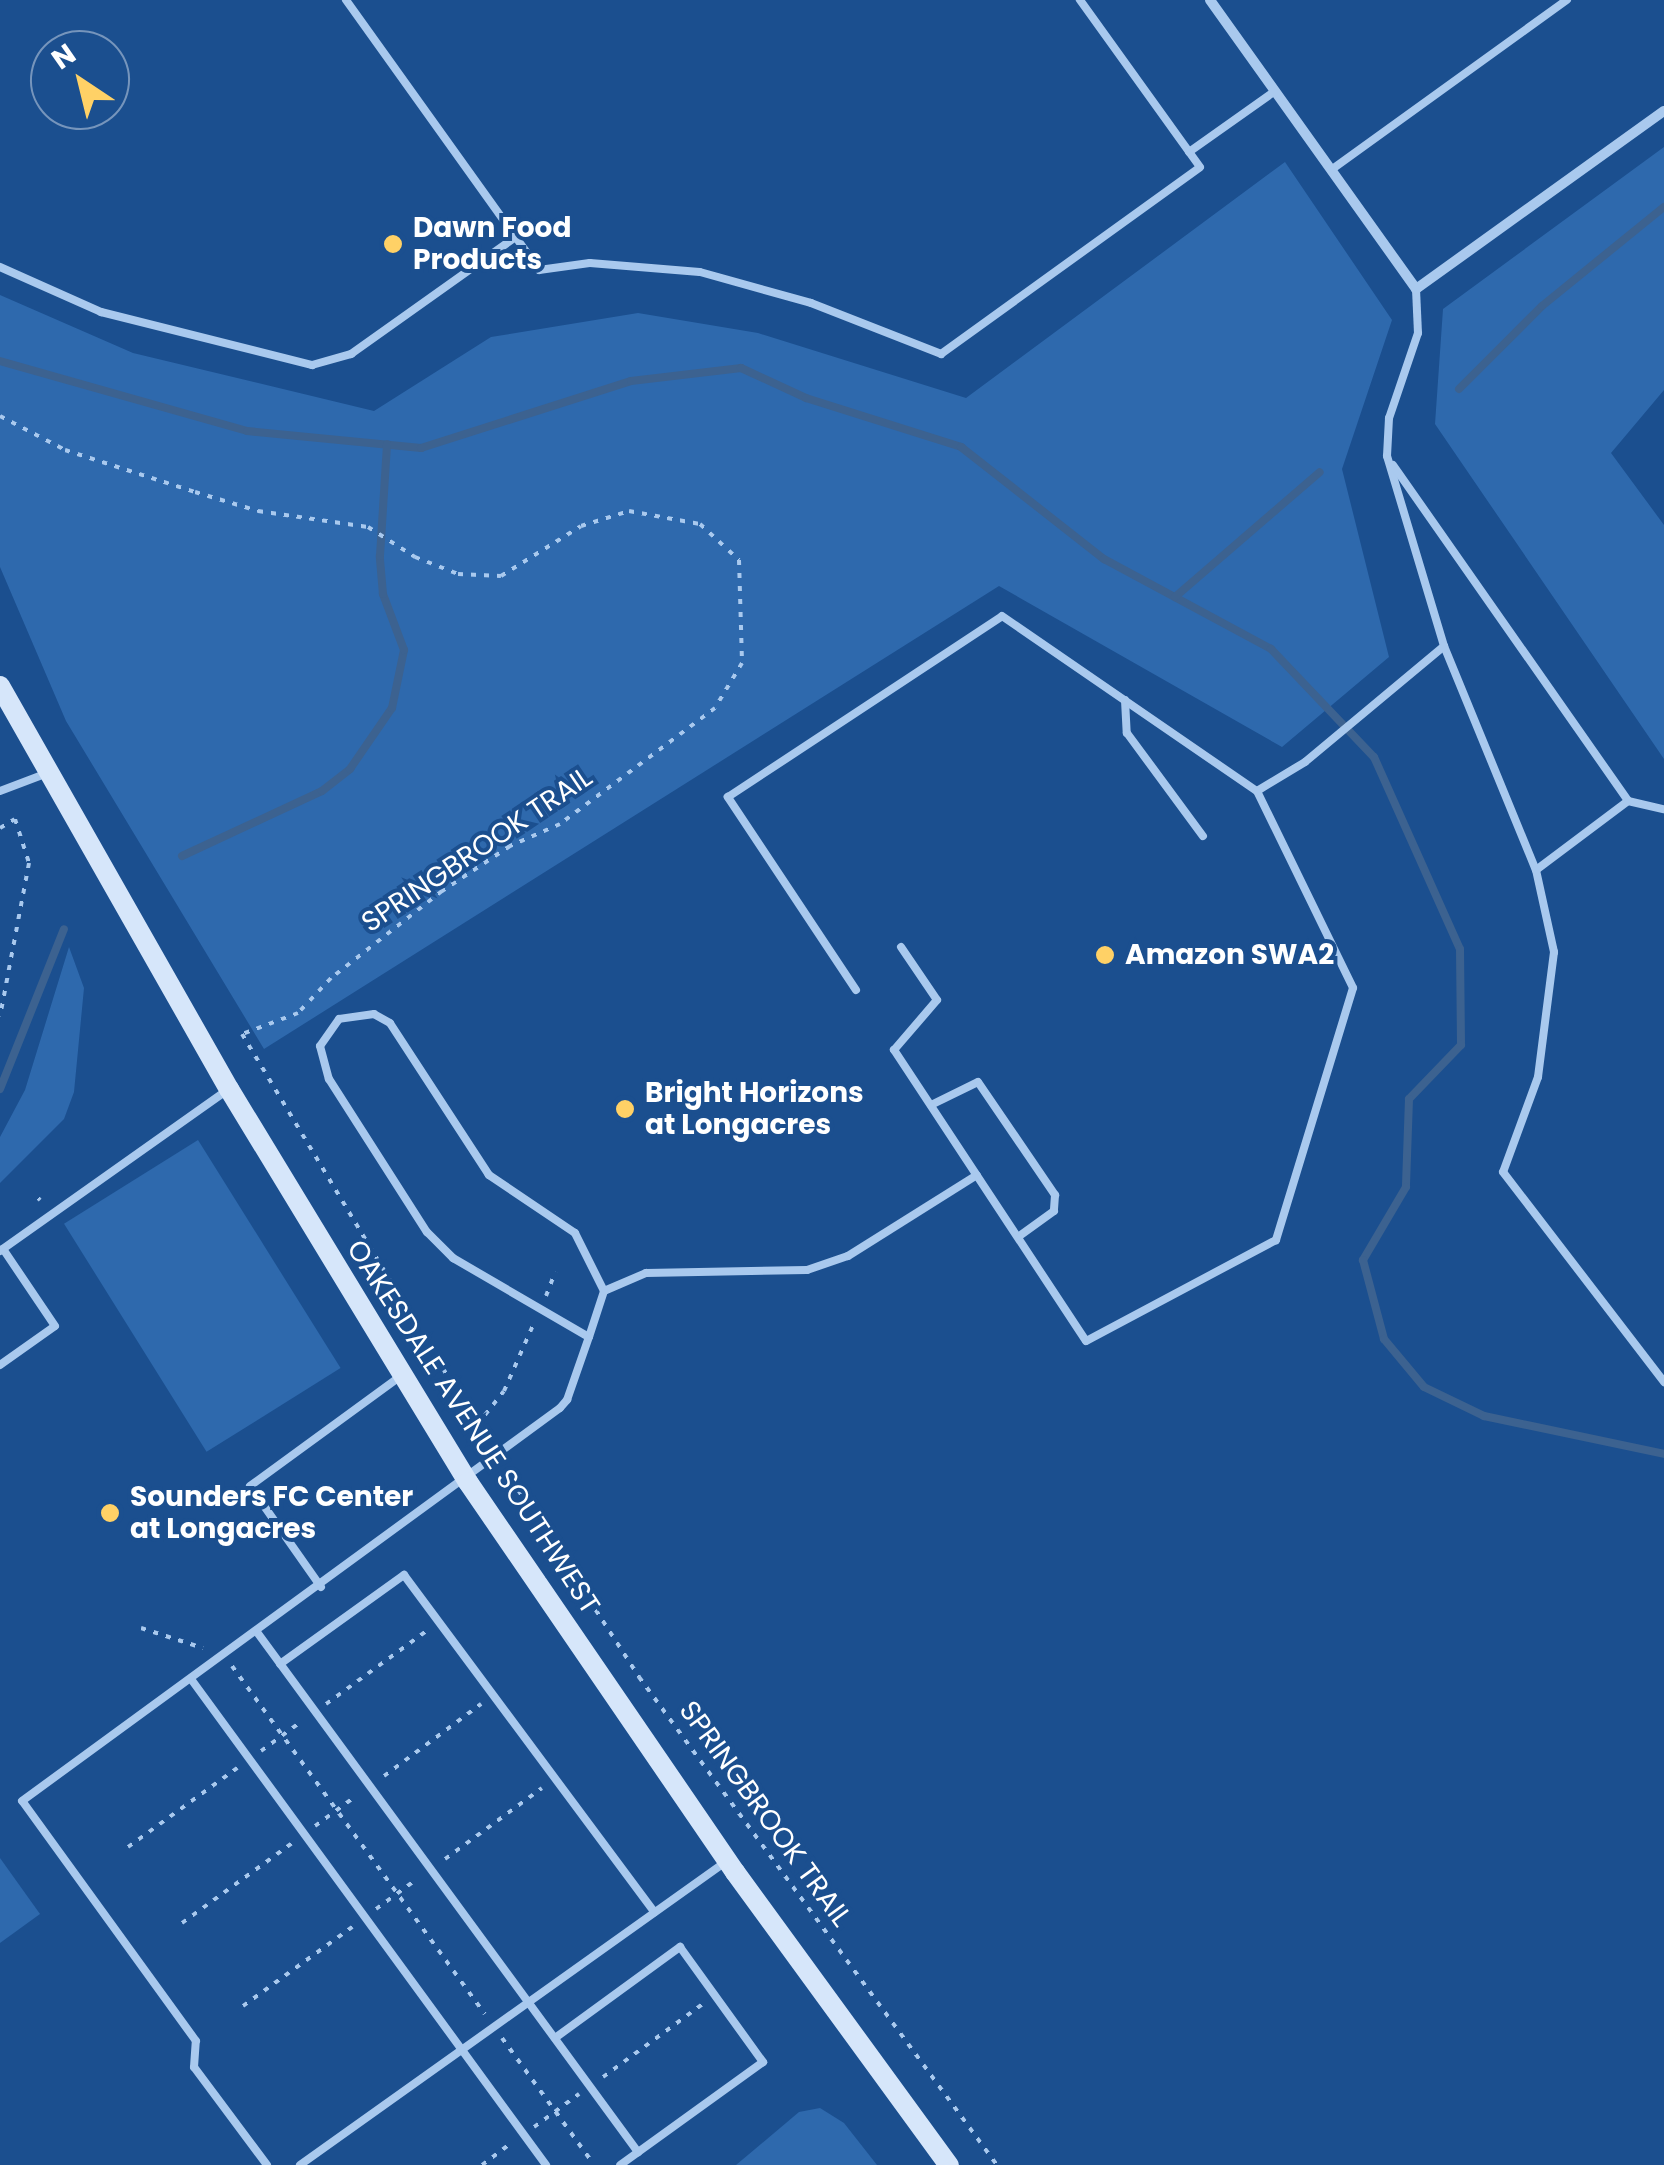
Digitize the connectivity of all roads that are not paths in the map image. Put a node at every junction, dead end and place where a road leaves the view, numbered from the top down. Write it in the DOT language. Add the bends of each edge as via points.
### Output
graph roads {
  1 [pos="346,0"];
  2 [pos="1080,0"];
  3 [pos="1210,0"];
  4 [pos="1567,0"];
  5 [pos="1275,91"];
  6 [pos="1664,111"];
  7 [pos="1189,152"];
  8 [pos="1331,170"];
  9 [pos="517,236"];
  10 [pos="0,266"];
  11 [pos="1416,289"];
  12 [pos="1388,456"];
  13 [pos="1444,646"];
  14 [pos="0,686"];
  15 [pos="1125,700"];
  16 [pos="45,774"];
  17 [pos="0,791"];
  18 [pos="1257,791"];
  19 [pos="1628,802"];
  20 [pos="1664,809"];
  21 [pos="1203,836"];
  22 [pos="1536,870"];
  23 [pos="901,947"];
  24 [pos="856,990"];
  25 [pos="229,1089"];
  26 [pos="930,1106"];
  27 [pos="976,1175"];
  28 [pos="1018,1237"];
  29 [pos="1,1250"];
  30 [pos="604,1291"];
  31 [pos="589,1337"];
  32 [pos="0,1365"];
  33 [pos="402,1374"];
  34 [pos="1664,1382"];
  35 [pos="468,1482"];
  36 [pos="320,1587"];
  37 [pos="257,1632"];
  38 [pos="280,1664"];
  39 [pos="191,1679"];
  40 [pos="727,1860"];
  41 [pos="654,1912"];
  42 [pos="528,2002"];
  43 [pos="555,2038"];
  44 [pos="462,2050"];
  45 [pos="638,2152"];
  46 [pos="267,2165"];
  47 [pos="300,2165"];
  48 [pos="546,2165"];
  49 [pos="620,2165"];
  50 [pos="949,2165"];
  1 -- 9 [label="lane"];
  2 -- 7 [label="lane"];
  3 -- 5 [label="street"];
  4 -- 8 [label="lane"];
  5 -- 7 [label="lane"];
  5 -- 8 [label="street"];
  6 -- 11 [label="street"];
  7 -- 9 [label="lane" via="1200,167 941,354 811,303 700,272 590,262 539,270"];
  8 -- 11 [label="street"];
  9 -- 10 [label="lane" via="351,354 312,365 101,312"];
  11 -- 12 [label="lane" via="1418,333 1389,418"];
  12 -- 13 [label="lane"];
  12 -- 19 [label="lane"];
  13 -- 18 [label="lane" via="1305,762"];
  13 -- 22 [label="lane"];
  14 -- 16 [label="street, OAKESDALE AVENUE SOUTHWEST"];
  15 -- 18 [label="lane"];
  15 -- 21 [label="lane" via="1127,734"];
  15 -- 24 [label="lane" via="1002,616 728,797"];
  16 -- 17 [label="lane"];
  16 -- 25 [label="street, OAKESDALE AVENUE SOUTHWEST"];
  18 -- 28 [label="lane" via="1353,988 1276,1240 1086,1341"];
  19 -- 20 [label="lane"];
  19 -- 22 [label="lane"];
  22 -- 34 [label="lane" via="1554,952 1538,1076 1503,1172"];
  23 -- 26 [label="lane" via="937,1000 894,1050"];
  25 -- 29 [label="lane"];
  25 -- 33 [label="street, OAKESDALE AVENUE SOUTHWEST"];
  26 -- 27 [label="lane"];
  26 -- 28 [label="lane" via="978,1082 1055,1195 1054,1211"];
  27 -- 28 [label="lane"];
  27 -- 30 [label="lane" via="848,1256 807,1270 646,1273"];
  29 -- 32 [label="lane" via="55,1326"];
  30 -- 31 [label="lane"];
  30 -- 31 [label="lane" via="575,1233 489,1175 390,1023 374,1014 340,1018 320,1046 329,1079 427,1232 453,1258"];
  31 -- 35 [label="lane" via="567,1400"];
  33 -- 35 [label="street, OAKESDALE AVENUE SOUTHWEST"];
  33 -- 36 [label="lane" via="250,1486"];
  35 -- 36 [label="lane"];
  35 -- 40 [label="street, OAKESDALE AVENUE SOUTHWEST"];
  36 -- 37 [label="lane"];
  37 -- 38 [label="lane"];
  37 -- 39 [label="lane"];
  38 -- 41 [label="lane" via="404,1575"];
  38 -- 42 [label="lane"];
  39 -- 44 [label="lane"];
  39 -- 46 [label="lane" via="22,1800 196,2041 194,2067"];
  40 -- 41 [label="lane"];
  40 -- 50 [label="street, OAKESDALE AVENUE SOUTHWEST"];
  41 -- 42 [label="lane"];
  42 -- 43 [label="lane"];
  42 -- 44 [label="lane"];
  43 -- 45 [label="lane"];
  43 -- 45 [label="lane" via="680,1948 692,1964 763,2062"];
  44 -- 47 [label="lane"];
  44 -- 48 [label="lane"];
  45 -- 49 [label="lane"];
}
